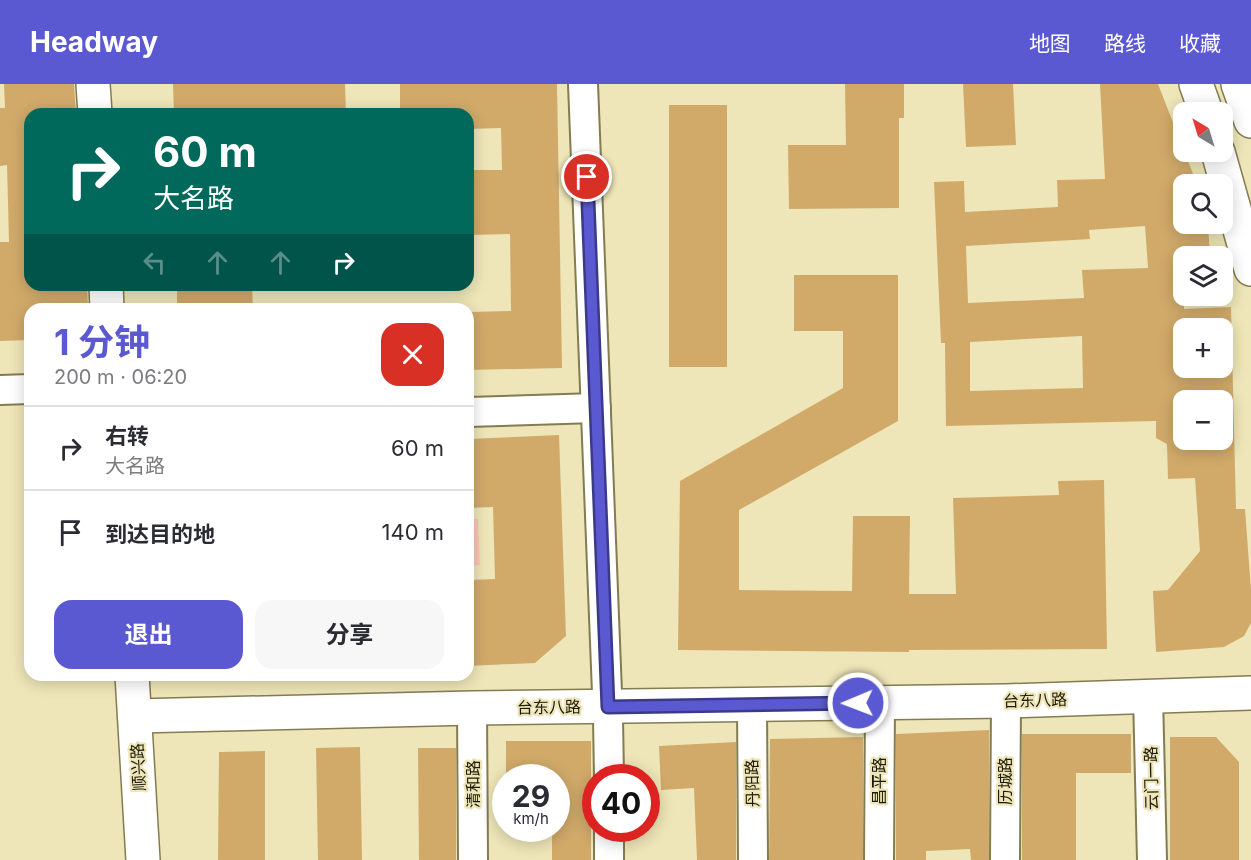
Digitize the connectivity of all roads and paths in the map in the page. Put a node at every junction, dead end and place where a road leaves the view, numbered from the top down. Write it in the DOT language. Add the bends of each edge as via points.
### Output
graph roads {
  1 [pos="93,84"];
  2 [pos="583,84"];
  3 [pos="1196,84"];
  4 [pos="1238,84"];
  5 [pos="1202,102"];
  6 [pos="95,108"];
  7 [pos="1251,121"];
  8 [pos="1221,162"];
  9 [pos="1251,269"];
  10 [pos="0,390"];
  11 [pos="24,390"];
  12 [pos="596,408"];
  13 [pos="474,412"];
  14 [pos="132,681"];
  15 [pos="1251,693"];
  16 [pos="1149,702"];
  17 [pos="1251,706"];
  18 [pos="880,707"];
  19 [pos="1006,707"];
  20 [pos="751,710"];
  21 [pos="472,713"];
  22 [pos="608,713"];
  23 [pos="135,721"];
  24 [pos="609,764"];
  25 [pos="609,842"];
  26 [pos="142,860"];
  27 [pos="473,860"];
  28 [pos="609,860"];
  29 [pos="753,860"];
  30 [pos="879,860"];
  31 [pos="1005,860"];
  32 [pos="1152,860"];
  1 -- 6 [label="street"];
  2 -- 12 [label="street"];
  3 -- 5 [label="street"];
  4 -- 7 [label="street"];
  8 -- 9 [label="street"];
  10 -- 11 [label="street"];
  12 -- 13 [label="street"];
  12 -- 22 [label="street"];
  14 -- 23 [label="street, 顺兴路"];
  15 -- 16 [label="street, 台东八路"];
  16 -- 17 [label="street, 台东八路"];
  16 -- 19 [label="street, 台东八路"];
  16 -- 32 [label="street, 云门一路"];
  18 -- 19 [label="street, 台东八路"];
  18 -- 20 [label="street, 台东八路"];
  18 -- 30 [label="street, 昌平路"];
  19 -- 31 [label="street, 历城路"];
  20 -- 22 [label="street, 台东八路"];
  20 -- 29 [label="street, 丹阳路"];
  21 -- 22 [label="street, 台东八路"];
  21 -- 23 [label="street, 台东八路"];
  21 -- 27 [label="street, 清和路"];
  22 -- 24 [label="street"];
  23 -- 26 [label="street, 顺兴路"];
  25 -- 28 [label="street"];
}
